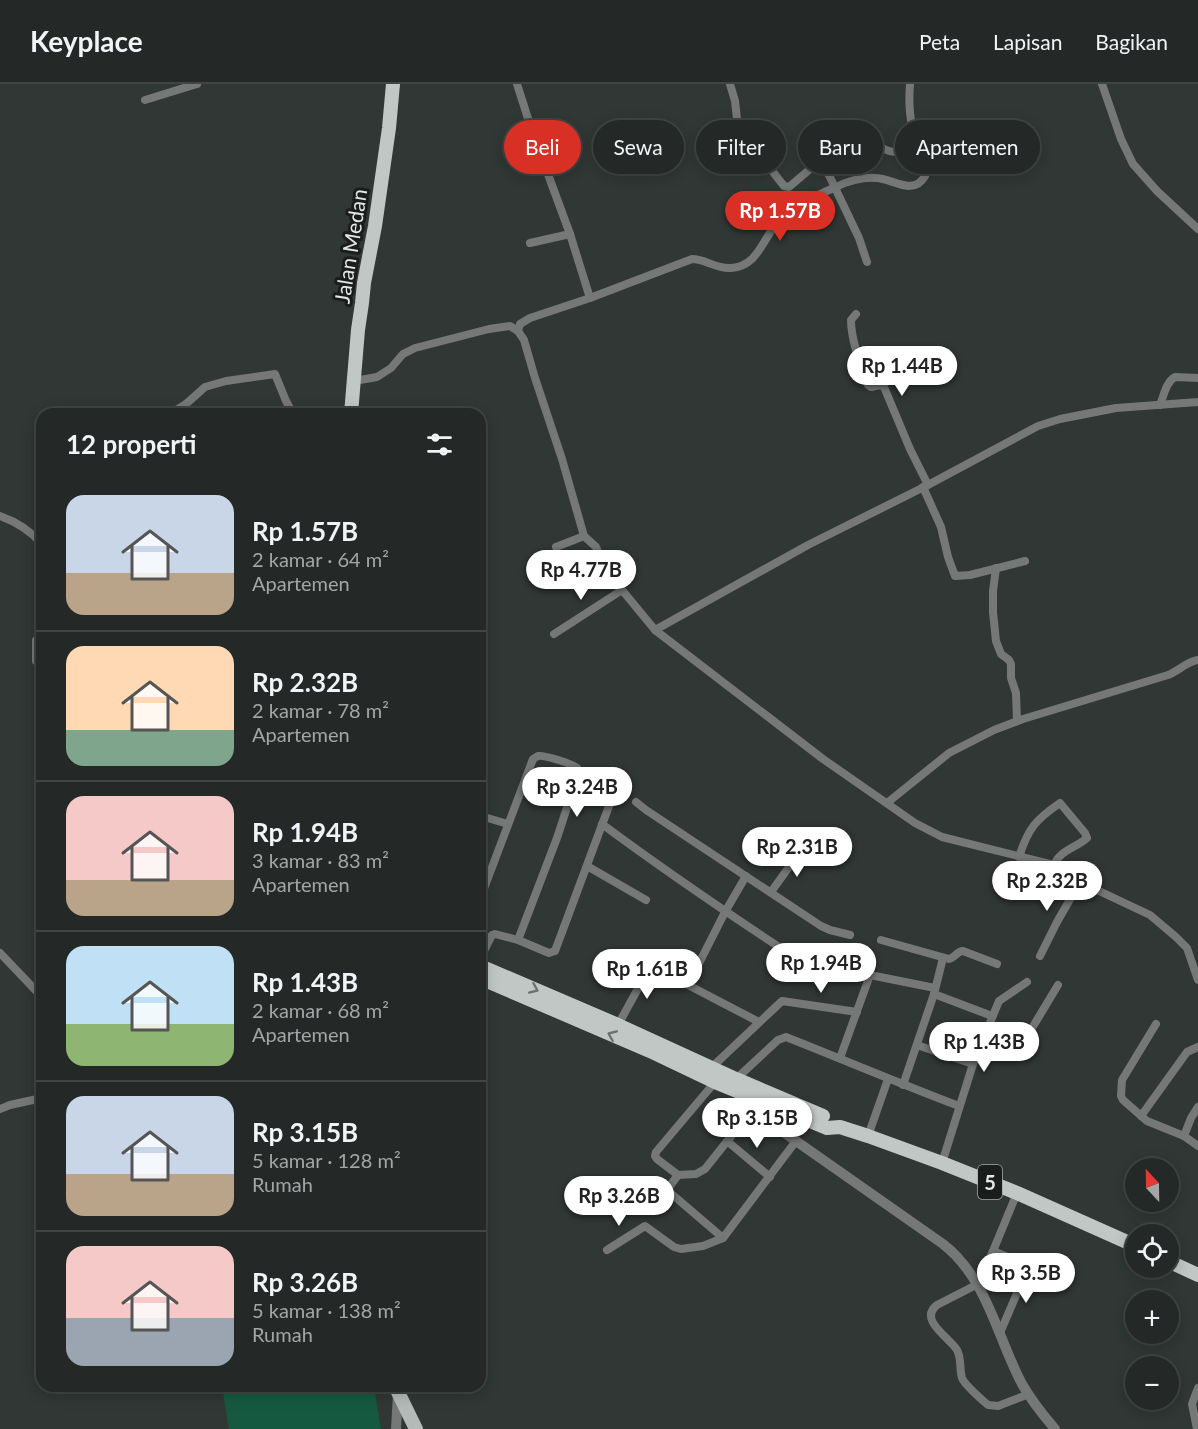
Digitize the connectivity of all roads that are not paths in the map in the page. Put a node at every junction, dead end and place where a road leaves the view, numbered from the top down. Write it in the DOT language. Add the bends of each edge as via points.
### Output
graph roads {
  1 [pos="197,84"];
  2 [pos="393,84"];
  3 [pos="517,84"];
  4 [pos="730,84"];
  5 [pos="910,84"];
  6 [pos="1102,84"];
  7 [pos="145,100"];
  8 [pos="911,120"];
  9 [pos="925,174"];
  10 [pos="834,187"];
  11 [pos="1198,229"];
  12 [pos="570,234"];
  13 [pos="530,243"];
  14 [pos="867,262"];
  15 [pos="590,298"];
  16 [pos="856,314"];
  17 [pos="518,331"];
  18 [pos="1198,378"];
  19 [pos="354,381"];
  20 [pos="1198,402"];
  21 [pos="1160,405"];
  22 [pos="180,408"];
  23 [pos="290,408"];
  24 [pos="352,408"];
  25 [pos="926,486"];
  26 [pos="0,516"];
  27 [pos="584,536"];
  28 [pos="36,537"];
  29 [pos="556,548"];
  30 [pos="1025,561"];
  31 [pos="996,568"];
  32 [pos="622,590"];
  33 [pos="655,630"];
  34 [pos="554,634"];
  35 [pos="36,640"];
  36 [pos="1198,660"];
  37 [pos="36,661"];
  38 [pos="1017,721"];
  39 [pos="617,774"];
  40 [pos="636,802"];
  41 [pos="886,803"];
  42 [pos="486,818"];
  43 [pos="508,824"];
  44 [pos="602,824"];
  45 [pos="802,849"];
  46 [pos="1019,857"];
  47 [pos="1054,865"];
  48 [pos="587,866"];
  49 [pos="746,876"];
  50 [pos="1080,882"];
  51 [pos="486,883"];
  52 [pos="771,892"];
  53 [pos="646,900"];
  54 [pos="725,912"];
  55 [pos="850,934"];
  56 [pos="518,940"];
  57 [pos="880,940"];
  58 [pos="486,947"];
  59 [pos="0,953"];
  60 [pos="1040,956"];
  61 [pos="943,958"];
  62 [pos="1195,959"];
  63 [pos="652,963"];
  64 [pos="997,964"];
  65 [pos="486,969"];
  66 [pos="870,975"];
  67 [pos="486,980"];
  68 [pos="1198,980"];
  69 [pos="1027,982"];
  70 [pos="1058,985"];
  71 [pos="36,991"];
  72 [pos="935,991"];
  73 [pos="857,1012"];
  74 [pos="992,1016"];
  75 [pos="759,1022"];
  76 [pos="1156,1024"];
  77 [pos="618,1025"];
  78 [pos="982,1041"];
  79 [pos="916,1045"];
  80 [pos="1198,1047"];
  81 [pos="672,1056"];
  82 [pos="840,1058"];
  83 [pos="973,1065"];
  84 [pos="713,1075"];
  85 [pos="736,1079"];
  86 [pos="888,1079"];
  87 [pos="903,1085"];
  88 [pos="749,1090"];
  89 [pos="36,1099"];
  90 [pos="959,1106"];
  91 [pos="1198,1107"];
  92 [pos="0,1109"];
  93 [pos="752,1110"];
  94 [pos="1141,1116"];
  95 [pos="868,1136"];
  96 [pos="1184,1136"];
  97 [pos="727,1141"];
  98 [pos="796,1141"];
  99 [pos="1198,1146"];
  100 [pos="942,1162"];
  101 [pos="678,1175"];
  102 [pos="770,1177"];
  103 [pos="667,1190"];
  104 [pos="1017,1192"];
  105 [pos="649,1211"];
  106 [pos="723,1239"];
  107 [pos="1125,1241"];
  108 [pos="607,1250"];
  109 [pos="993,1251"];
  110 [pos="1029,1265"];
  111 [pos="1179,1266"];
  112 [pos="1040,1270"];
  113 [pos="1198,1275"];
  114 [pos="978,1284"];
  115 [pos="1000,1333"];
  116 [pos="1197,1391"];
  117 [pos="396,1392"];
  118 [pos="397,1392"];
  119 [pos="1029,1394"];
  120 [pos="396,1429"];
  121 [pos="416,1429"];
  122 [pos="1055,1429"];
  123 [pos="1197,1429"];
  1 -- 7 [label="street"];
  2 -- 19 [label="highway, Jalan Medan"];
  3 -- 12 [label="street"];
  4 -- 10 [label="street" via="738,128 784,186 789,187 816,164 828,173"];
  5 -- 8 [label="street"];
  6 -- 11 [label="street" via="1132,164"];
  9 -- 10 [label="street" via="914,185 872,178"];
  10 -- 14 [label="street"];
  10 -- 15 [label="street" via="782,219 757,255 744,265 716,267 692,259"];
  12 -- 13 [label="street"];
  12 -- 15 [label="street"];
  15 -- 17 [label="street" via="530,318 520,324"];
  16 -- 25 [label="street" via="851,324 868,384 884,388"];
  17 -- 19 [label="street" via="510,326 499,327 415,348 377,377"];
  17 -- 27 [label="street"];
  18 -- 21 [label="street" via="1172,379"];
  19 -- 24 [label="highway, Jalan Medan"];
  20 -- 21 [label="street"];
  21 -- 25 [label="street" via="1116,408 1051,421"];
  22 -- 23 [label="street" via="205,387 275,374"];
  25 -- 31 [label="street" via="955,576"];
  25 -- 33 [label="street" via="808,545"];
  26 -- 28 [label="street"];
  27 -- 29 [label="street"];
  27 -- 32 [label="street" via="596,547"];
  30 -- 31 [label="street"];
  31 -- 38 [label="street" via="996,641 1011,664"];
  32 -- 33 [label="street"];
  32 -- 34 [label="street"];
  33 -- 41 [label="street"];
  35 -- 37 [label="street"];
  36 -- 38 [label="street" via="1162,677"];
  38 -- 41 [label="street" via="949,753"];
  39 -- 44 [label="street"];
  40 -- 49 [label="street"];
  41 -- 46 [label="street" via="942,837"];
  42 -- 43 [label="street"];
  43 -- 51 [label="street"];
  43 -- 56 [label="street" via="535,758 544,756 576,767 578,774 557,838"];
  44 -- 48 [label="street"];
  44 -- 54 [label="street"];
  45 -- 52 [label="street"];
  46 -- 47 [label="street"];
  46 -- 47 [label="street" via="1036,821 1060,803 1087,838 1062,854"];
  47 -- 50 [label="street"];
  48 -- 53 [label="street"];
  48 -- 56 [label="street" via="555,951 549,953"];
  49 -- 52 [label="street"];
  49 -- 54 [label="street"];
  50 -- 60 [label="street"];
  50 -- 62 [label="street" via="1150,915 1182,942"];
  52 -- 55 [label="street" via="821,926"];
  54 -- 66 [label="street" via="808,965"];
  54 -- 75 [label="street" via="688,985"];
  56 -- 58 [label="street" via="493,934"];
  57 -- 61 [label="street"];
  59 -- 71 [label="street"];
  61 -- 64 [label="street" via="951,959 962,950"];
  61 -- 72 [label="street"];
  62 -- 68 [label="street" via="1193,969"];
  63 -- 77 [label="street"];
  65 -- 77 [label="highway, one-way"];
  66 -- 72 [label="street"];
  66 -- 73 [label="street"];
  81 -- 67 [label="highway, one-way"];
  69 -- 74 [label="street" via="1000,999"];
  70 -- 78 [label="street" via="1017,1053 1009,1055"];
  72 -- 74 [label="street"];
  72 -- 79 [label="street"];
  73 -- 75 [label="street" via="782,1001"];
  73 -- 82 [label="street"];
  74 -- 78 [label="street"];
  75 -- 84 [label="street"];
  76 -- 94 [label="street" via="1122,1083 1122,1099"];
  77 -- 81 [label="highway"];
  78 -- 83 [label="street"];
  79 -- 83 [label="street"];
  79 -- 87 [label="street"];
  80 -- 94 [label="street" via="1187,1052"];
  81 -- 84 [label="highway"];
  82 -- 85 [label="street" via="784,1037"];
  82 -- 86 [label="street"];
  83 -- 90 [label="street"];
  84 -- 85 [label="highway"];
  84 -- 88 [label="highway"];
  84 -- 101 [label="street" via="656,1152 657,1159"];
  85 -- 88 [label="highway"];
  86 -- 87 [label="street"];
  86 -- 95 [label="street"];
  87 -- 90 [label="street"];
  88 -- 93 [label="street" via="744,1104"];
  88 -- 95 [label="highway, 5"];
  89 -- 92 [label="street"];
  90 -- 100 [label="street"];
  91 -- 96 [label="street"];
  93 -- 97 [label="street"];
  93 -- 98 [label="street"];
  94 -- 96 [label="street"];
  95 -- 100 [label="highway, 5"];
  96 -- 99 [label="street"];
  97 -- 101 [label="street" via="703,1171"];
  97 -- 102 [label="street"];
  98 -- 102 [label="street"];
  98 -- 114 [label="street" via="943,1244 962,1261"];
  100 -- 104 [label="highway, 5"];
  101 -- 103 [label="street"];
  102 -- 106 [label="street"];
  103 -- 105 [label="street"];
  103 -- 106 [label="street"];
  104 -- 107 [label="highway, 5"];
  104 -- 109 [label="street"];
  106 -- 108 [label="street" via="681,1249 645,1226"];
  109 -- 110 [label="street"];
  109 -- 114 [label="street"];
  110 -- 112 [label="street"];
  110 -- 115 [label="street"];
  111 -- 113 [label="highway"];
  114 -- 115 [label="street"];
  114 -- 119 [label="street" via="933,1308 932,1322 958,1351 964,1382 988,1405 998,1406"];
  115 -- 119 [label="street"];
  116 -- 123 [label="street" via="1192,1404"];
  117 -- 120 [label="street"];
  118 -- 121 [label="main road"];
  119 -- 122 [label="street"];
}
